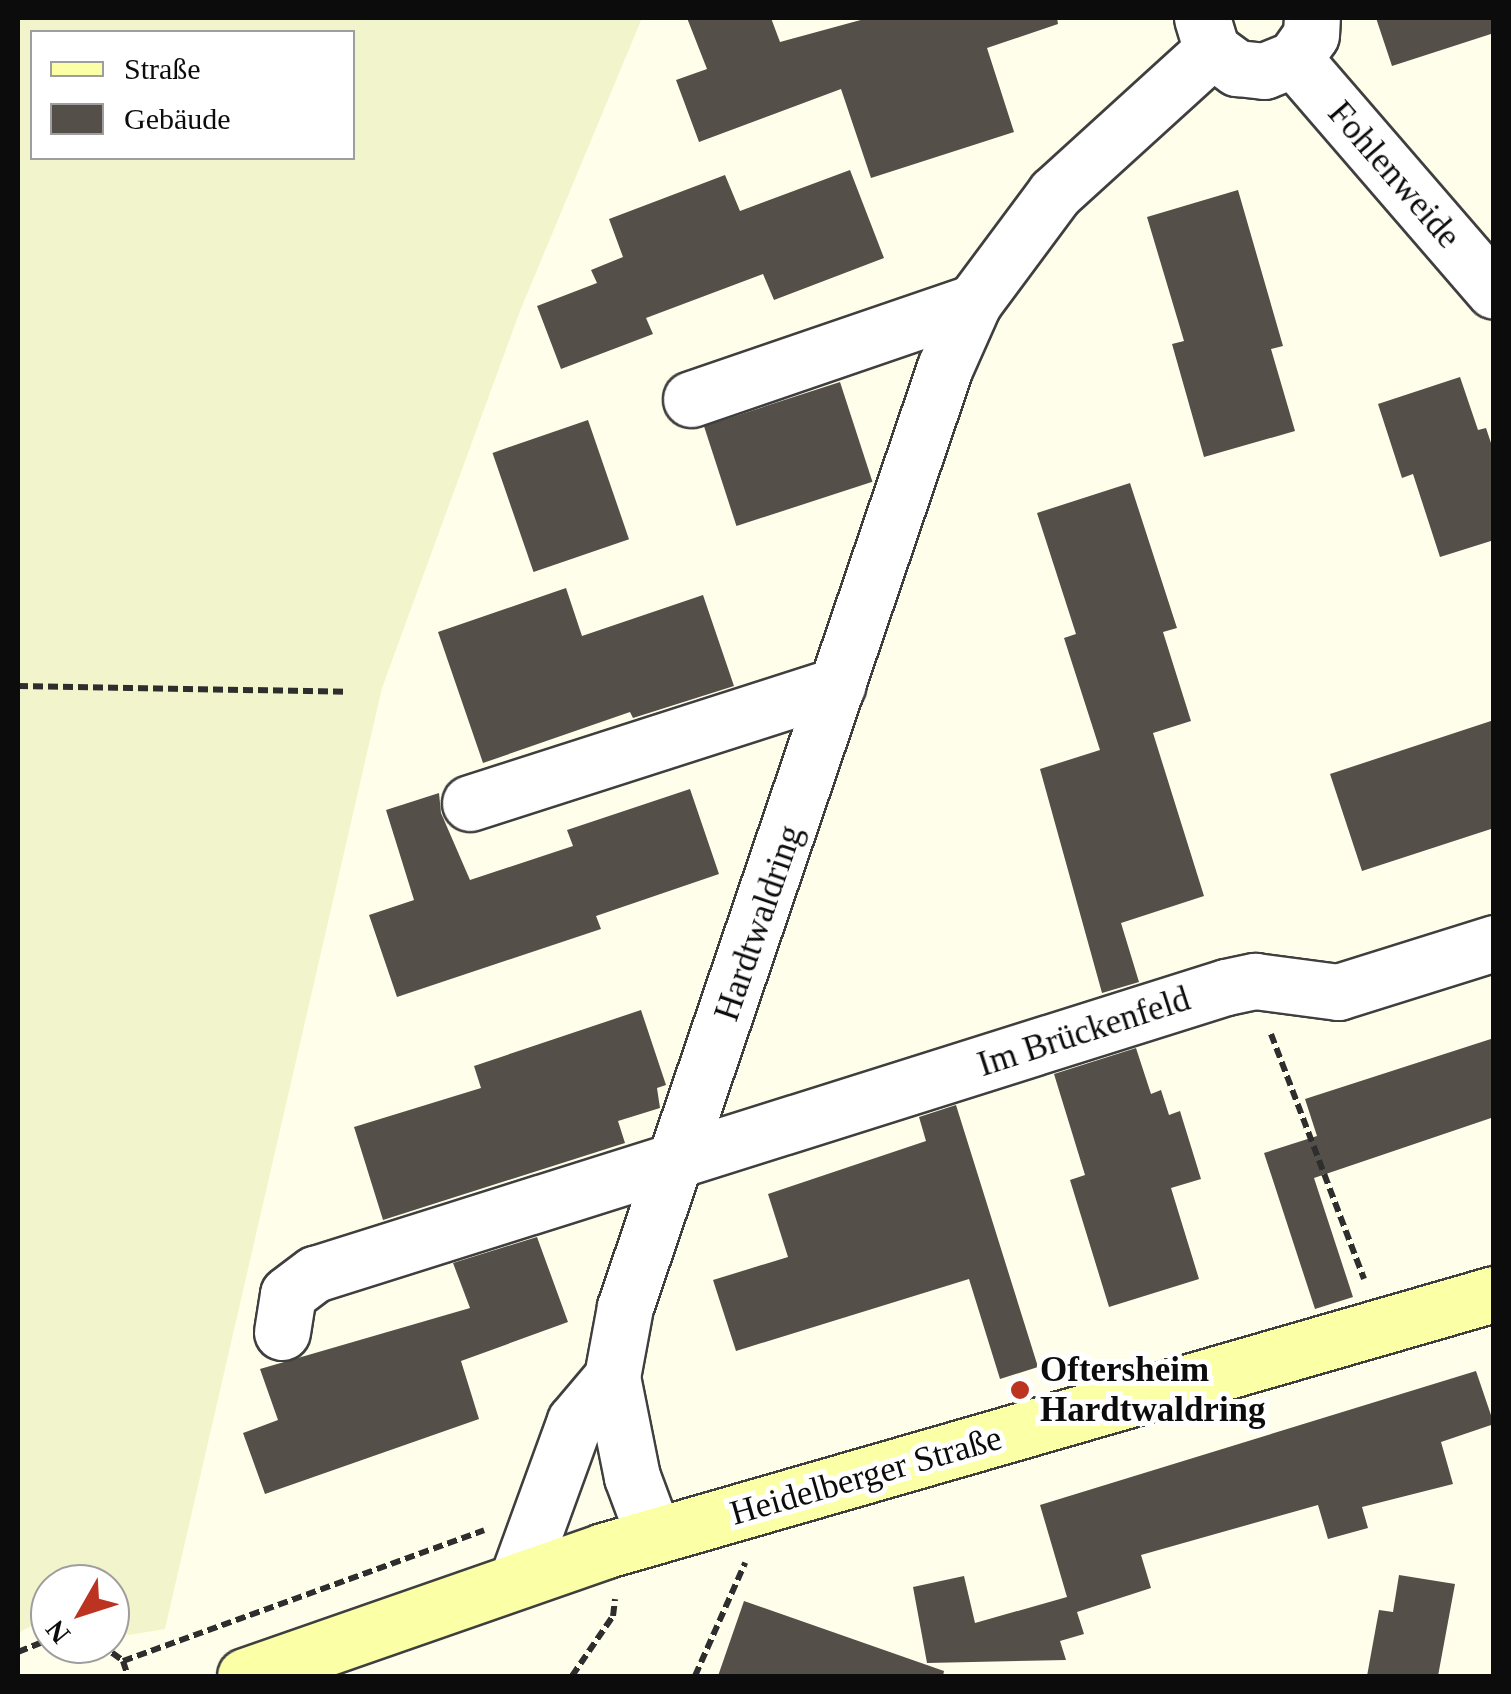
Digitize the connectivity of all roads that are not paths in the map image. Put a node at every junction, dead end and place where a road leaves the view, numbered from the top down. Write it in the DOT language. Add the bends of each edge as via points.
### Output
graph roads {
  1 [pos="1207,34"];
  2 [pos="1303,38"];
  3 [pos="1494,291"];
  4 [pos="974,302"];
  5 [pos="691,399"];
  6 [pos="838,685"];
  7 [pos="470,803"];
  8 [pos="1494,943"];
  9 [pos="678,1162"];
  10 [pos="1494,1294"];
  11 [pos="282,1332"];
  12 [pos="612,1378"];
  13 [pos="654,1536"];
  14 [pos="518,1580"];
  15 [pos="245,1676"];
  1 -- 2 [label="street" via="1250,70"];
  1 -- 4 [label="street, Hardtwaldring" via="1026,226"];
  2 -- 3 [label="street, Fohlenweide"];
  4 -- 5 [label="street"];
  4 -- 6 [label="street, Hardtwaldring" via="930,409"];
  6 -- 7 [label="street"];
  6 -- 9 [label="street, Hardtwaldring"];
  8 -- 9 [label="street, Im Brückenfeld" via="1338,992 1255,981"];
  9 -- 11 [label="street" via="315,1274 288,1294"];
  9 -- 12 [label="street, Hardtwaldring" via="625,1308"];
  10 -- 13 [label="street, Heidelberger Straße"];
  12 -- 13 [label="street, Hardtwaldring" via="632,1477"];
  12 -- 14 [label="street" via="575,1421"];
  13 -- 14 [label="street, Heidelberger Straße"];
  14 -- 15 [label="street, Heidelberger Straße"];
}
